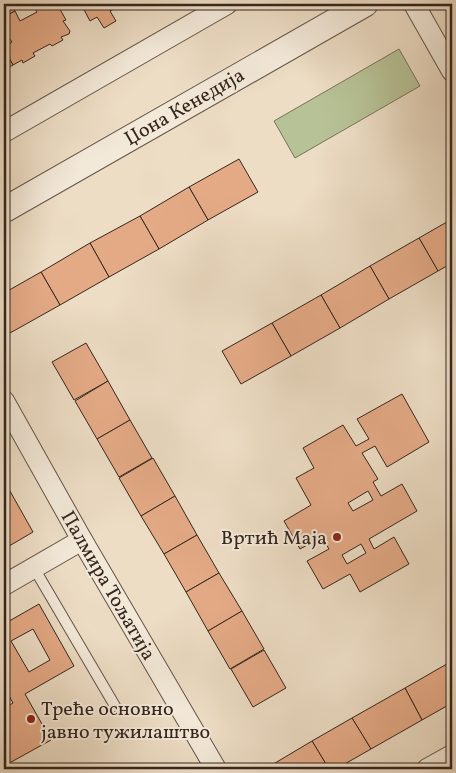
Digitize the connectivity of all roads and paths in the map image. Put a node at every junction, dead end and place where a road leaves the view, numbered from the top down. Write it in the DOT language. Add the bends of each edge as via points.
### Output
graph roads {
  1 [pos="227,4"];
  2 [pos="365,4"];
  3 [pos="414,4"];
  4 [pos="452,71"];
  5 [pos="4,132"];
  6 [pos="4,210"];
  7 [pos="4,401"];
  8 [pos="82,540"];
  9 [pos="34,568"];
  10 [pos="4,585"];
  11 [pos="115,706"];
  12 [pos="452,755"];
  13 [pos="216,769"];
  14 [pos="427,769"];
  1 -- 5 [label="street"];
  2 -- 6 [label="street, Џона Кенедија"];
  3 -- 4 [label="street"];
  7 -- 8 [label="street, Палмира Тољатија"];
  8 -- 9 [label="street"];
  8 -- 13 [label="street, Палмира Тољатија"];
  9 -- 10 [label="street"];
  9 -- 11 [label="lane"];
  12 -- 14 [label="street"];
}
